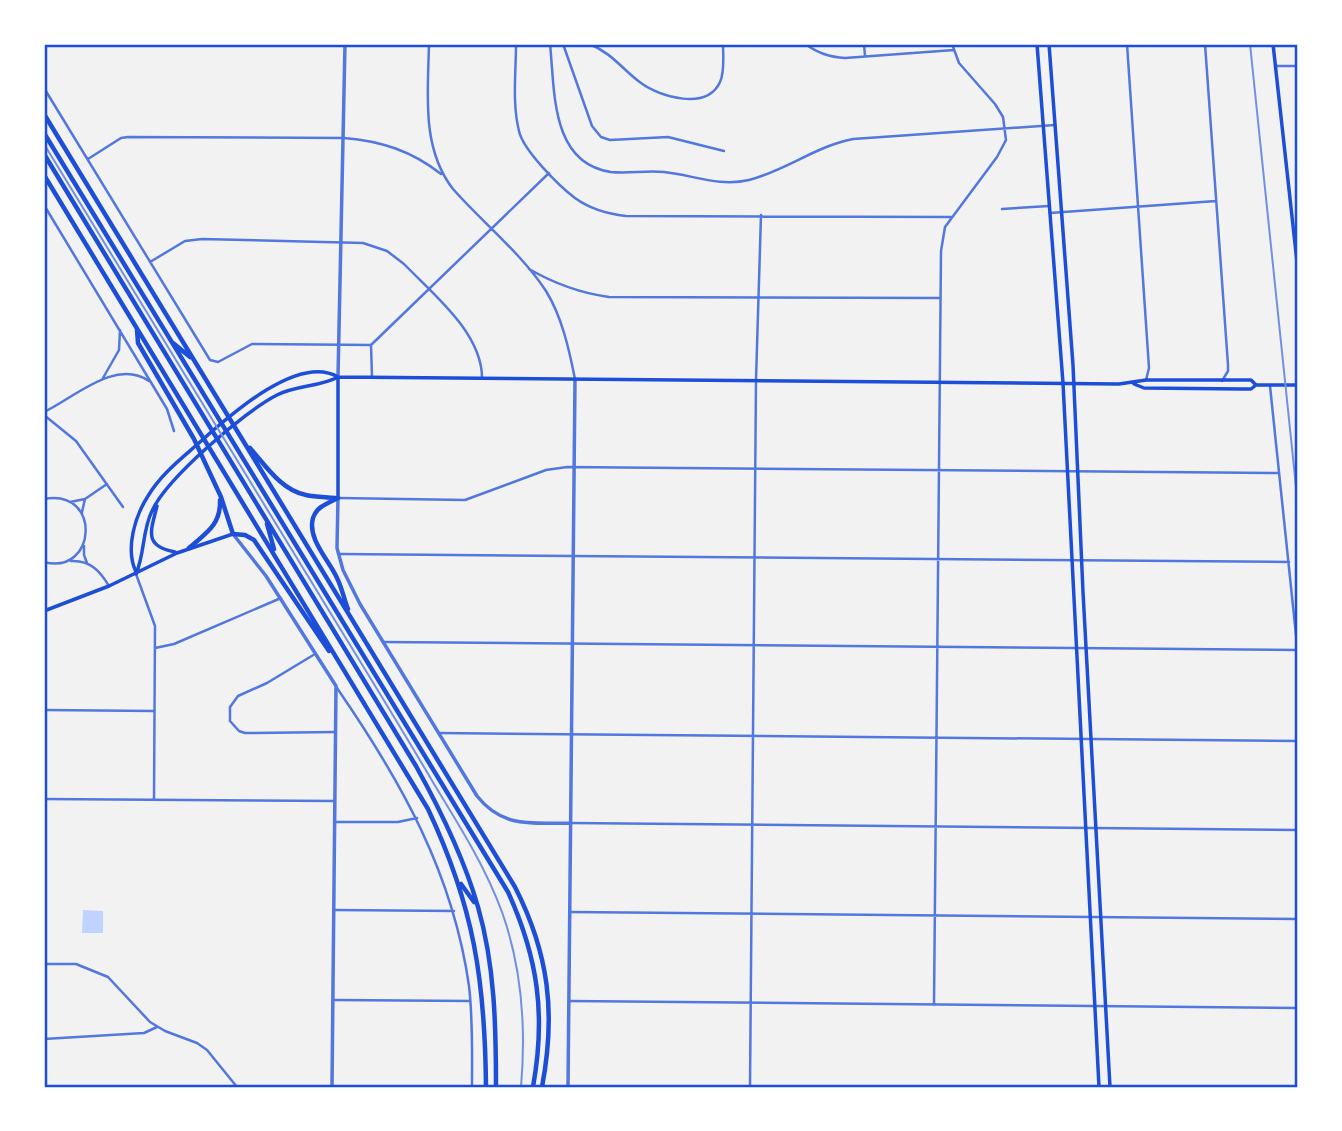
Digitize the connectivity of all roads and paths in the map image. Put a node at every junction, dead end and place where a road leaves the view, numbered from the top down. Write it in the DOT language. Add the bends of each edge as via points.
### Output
graph roads {
  1 [pos="345,44"];
  2 [pos="429,44"];
  3 [pos="516,44"];
  4 [pos="550,44"];
  5 [pos="563,44"];
  6 [pos="589,44"];
  7 [pos="657,44"];
  8 [pos="667,44"];
  9 [pos="723,44"];
  10 [pos="805,44"];
  11 [pos="864,44"];
  12 [pos="952,44"];
  13 [pos="1037,44"];
  14 [pos="1049,44"];
  15 [pos="1127,44"];
  16 [pos="1205,44"];
  17 [pos="1273,44"];
  18 [pos="954,50"];
  19 [pos="865,56"];
  20 [pos="1276,66"];
  21 [pos="1298,66"];
  22 [pos="44,88"];
  23 [pos="44,114"];
  24 [pos="1055,125"];
  25 [pos="1042,126"];
  26 [pos="1004,128"];
  27 [pos="44,133"];
  28 [pos="344,138"];
  29 [pos="724,151"];
  30 [pos="44,154"];
  31 [pos="88,159"];
  32 [pos="549,173"];
  33 [pos="44,175"];
  34 [pos="444,176"];
  35 [pos="1216,201"];
  36 [pos="44,205"];
  37 [pos="1049,206"];
  38 [pos="1138,206"];
  39 [pos="1002,209"];
  40 [pos="1061,212"];
  41 [pos="1050,213"];
  42 [pos="761,215"];
  43 [pos="951,217"];
  44 [pos="1296,225"];
  45 [pos="491,230"];
  46 [pos="341,241"];
  47 [pos="150,262"];
  48 [pos="529,269"];
  49 [pos="1298,271"];
  50 [pos="429,290"];
  51 [pos="758,297"];
  52 [pos="940,298"];
  53 [pos="119,328"];
  54 [pos="137,329"];
  55 [pos="170,340"];
  56 [pos="339,344"];
  57 [pos="372,345"];
  58 [pos="194,360"];
  59 [pos="338,377"];
  60 [pos="372,377"];
  61 [pos="103,378"];
  62 [pos="482,378"];
  63 [pos="575,379"];
  64 [pos="756,380"];
  65 [pos="1146,380"];
  66 [pos="938,381"];
  67 [pos="1222,381"];
  68 [pos="151,383"];
  69 [pos="1063,383"];
  70 [pos="1074,383"];
  71 [pos="1132,383"];
  72 [pos="1298,384"];
  73 [pos="1256,385"];
  74 [pos="1270,385"];
  75 [pos="44,413"];
  76 [pos="174,431"];
  77 [pos="242,440"];
  78 [pos="574,468"];
  79 [pos="755,469"];
  80 [pos="938,471"];
  81 [pos="1067,472"];
  82 [pos="1078,472"];
  83 [pos="1279,473"];
  84 [pos="107,484"];
  85 [pos="219,492"];
  86 [pos="338,498"];
  87 [pos="44,499"];
  88 [pos="85,499"];
  89 [pos="158,500"];
  90 [pos="70,502"];
  91 [pos="123,507"];
  92 [pos="82,512"];
  93 [pos="265,518"];
  94 [pos="233,534"];
  95 [pos="84,545"];
  96 [pos="190,548"];
  97 [pos="177,553"];
  98 [pos="337,554"];
  99 [pos="573,555"];
  100 [pos="276,557"];
  101 [pos="754,557"];
  102 [pos="937,559"];
  103 [pos="1072,559"];
  104 [pos="1083,560"];
  105 [pos="69,561"];
  106 [pos="44,562"];
  107 [pos="88,562"];
  108 [pos="1289,562"];
  109 [pos="136,574"];
  110 [pos="109,586"];
  111 [pos="281,598"];
  112 [pos="44,611"];
  113 [pos="351,617"];
  114 [pos="383,642"];
  115 [pos="572,643"];
  116 [pos="754,645"];
  117 [pos="936,647"];
  118 [pos="155,648"];
  119 [pos="1077,648"];
  120 [pos="1087,648"];
  121 [pos="1298,652"];
  122 [pos="315,654"];
  123 [pos="336,686"];
  124 [pos="357,691"];
  125 [pos="44,710"];
  126 [pos="154,711"];
  127 [pos="335,732"];
  128 [pos="439,733"];
  129 [pos="571,734"];
  130 [pos="753,736"];
  131 [pos="935,738"];
  132 [pos="1092,739"];
  133 [pos="1082,740"];
  134 [pos="1298,741"];
  135 [pos="44,799"];
  136 [pos="154,800"];
  137 [pos="334,801"];
  138 [pos="417,818"];
  139 [pos="334,822"];
  140 [pos="571,823"];
  141 [pos="752,824"];
  142 [pos="934,827"];
  143 [pos="1087,827"];
  144 [pos="1097,828"];
  145 [pos="1298,830"];
  146 [pos="458,880"];
  147 [pos="478,906"];
  148 [pos="333,910"];
  149 [pos="454,911"];
  150 [pos="570,912"];
  151 [pos="752,914"];
  152 [pos="933,916"];
  153 [pos="1090,917"];
  154 [pos="1101,917"];
  155 [pos="1298,919"];
  156 [pos="44,964"];
  157 [pos="332,1000"];
  158 [pos="470,1001"];
  159 [pos="570,1001"];
  160 [pos="751,1003"];
  161 [pos="934,1005"];
  162 [pos="1095,1006"];
  163 [pos="1105,1007"];
  164 [pos="1298,1008"];
  165 [pos="158,1027"];
  166 [pos="44,1039"];
  167 [pos="237,1087"];
  168 [pos="332,1087"];
  169 [pos="472,1087"];
  170 [pos="486,1087"];
  171 [pos="496,1087"];
  172 [pos="533,1087"];
  173 [pos="542,1087"];
  174 [pos="568,1087"];
  175 [pos="750,1087"];
  176 [pos="1099,1087"];
  177 [pos="1110,1087"];
  1 -- 28 [label="street"];
  2 -- 34 [label="street" via="429,125"];
  3 -- 32 [label="street" via="519,135"];
  4 -- 26 [label="street" via="560,131 575,154 610,172 664,172 734,183 838,142"];
  5 -- 29 [label="street" via="592,127 601,137 668,137"];
  6 -- 9 [label="street" via="608,53 652,89 693,98 712,92 720,81"];
  7 -- 8 [label="street"];
  10 -- 19 [label="street" via="830,57"];
  11 -- 19 [label="street"];
  12 -- 18 [label="street"];
  13 -- 25 [label="main road"];
  14 -- 24 [label="main road"];
  15 -- 38 [label="street"];
  16 -- 35 [label="street"];
  17 -- 20 [label="main road"];
  18 -- 19 [label="street"];
  18 -- 26 [label="street" via="959,63 995,104"];
  20 -- 21 [label="street"];
  20 -- 44 [label="main road"];
  22 -- 31 [label="street"];
  23 -- 58 [label="highway"];
  24 -- 25 [label="street"];
  24 -- 40 [label="main road"];
  25 -- 26 [label="street"];
  25 -- 37 [label="main road"];
  26 -- 43 [label="street" via="1006,140 997,157"];
  27 -- 55 [label="highway"];
  28 -- 31 [label="street" via="128,136"];
  28 -- 34 [label="street" via="394,147"];
  28 -- 46 [label="street"];
  30 -- 93 [label="highway"];
  31 -- 47 [label="street"];
  32 -- 42 [label="street" via="575,198 608,214"];
  32 -- 45 [label="street"];
  33 -- 54 [label="highway"];
  34 -- 45 [label="street"];
  35 -- 38 [label="street"];
  35 -- 67 [label="street" via="1228,365"];
  36 -- 53 [label="street"];
  37 -- 39 [label="street"];
  37 -- 41 [label="main road"];
  38 -- 40 [label="street"];
  38 -- 65 [label="street" via="1149,368"];
  40 -- 41 [label="street"];
  40 -- 70 [label="main road"];
  41 -- 69 [label="main road"];
  42 -- 43 [label="street"];
  42 -- 51 [label="street"];
  43 -- 52 [label="street" via="942,237"];
  44 -- 49 [label="main road"];
  45 -- 48 [label="street"];
  45 -- 50 [label="street"];
  46 -- 47 [label="street" via="192,240"];
  46 -- 50 [label="street" via="387,251"];
  46 -- 56 [label="street"];
  47 -- 56 [label="street" via="214,362 252,344"];
  48 -- 51 [label="street" via="568,288 609,297"];
  48 -- 63 [label="street" via="547,292"];
  50 -- 57 [label="street"];
  50 -- 62 [label="street" via="471,338 480,356"];
  51 -- 52 [label="street"];
  51 -- 64 [label="street"];
  52 -- 66 [label="street"];
  53 -- 61 [label="street" via="119,350"];
  53 -- 68 [label="street"];
  54 -- 85 [label="highway" via="138,343"];
  54 -- 100 [label="highway"];
  55 -- 58 [label="highway"];
  55 -- 172 [label="highway" via="508,892 526,936 540,1003"];
  56 -- 57 [label="street"];
  56 -- 59 [label="street"];
  57 -- 60 [label="street"];
  58 -- 77 [label="highway"];
  59 -- 60 [label="main road"];
  59 -- 86 [label="main road"];
  59 -- 89 [label="main road" via="287,390 260,405 177,475"];
  59 -- 109 [label="main road" via="315,373 272,386 227,418 165,474 148,495 138,518 131,559"];
  60 -- 62 [label="main road"];
  61 -- 68 [label="street" via="130,374"];
  61 -- 75 [label="street"];
  62 -- 63 [label="main road"];
  63 -- 64 [label="main road"];
  63 -- 78 [label="street"];
  64 -- 66 [label="main road"];
  64 -- 79 [label="street"];
  65 -- 67 [label="main road"];
  65 -- 71 [label="main road"];
  66 -- 69 [label="main road"];
  66 -- 80 [label="street"];
  67 -- 73 [label="main road" via="1251,380"];
  68 -- 76 [label="street"];
  69 -- 70 [label="main road"];
  69 -- 81 [label="main road"];
  70 -- 71 [label="main road"];
  70 -- 82 [label="main road"];
  71 -- 73 [label="main road" via="1144,388"];
  72 -- 74 [label="main road"];
  73 -- 74 [label="main road"];
  74 -- 83 [label="street"];
  75 -- 84 [label="street" via="76,441"];
  77 -- 86 [label="highway" via="291,489"];
  77 -- 113 [label="highway"];
  78 -- 79 [label="street"];
  78 -- 86 [label="street" via="546,470 465,500"];
  78 -- 99 [label="street"];
  79 -- 80 [label="street"];
  79 -- 101 [label="street"];
  80 -- 81 [label="street"];
  80 -- 102 [label="street"];
  81 -- 82 [label="street"];
  81 -- 103 [label="main road"];
  82 -- 83 [label="street"];
  82 -- 104 [label="main road"];
  83 -- 108 [label="street"];
  84 -- 88 [label="street"];
  84 -- 91 [label="street"];
  85 -- 94 [label="highway"];
  85 -- 96 [label="highway" via="220,513 215,525"];
  86 -- 98 [label="street"];
  86 -- 113 [label="highway" via="317,510 312,526"];
  87 -- 90 [label="street"];
  88 -- 90 [label="street"];
  88 -- 92 [label="street"];
  89 -- 97 [label="main road" via="153,541"];
  89 -- 109 [label="main road" via="146,525"];
  90 -- 92 [label="street"];
  92 -- 95 [label="street"];
  93 -- 100 [label="highway"];
  93 -- 147 [label="highway" via="430,792"];
  94 -- 96 [label="main road"];
  94 -- 111 [label="street"];
  94 -- 124 [label="highway" via="254,540"];
  95 -- 105 [label="street"];
  95 -- 107 [label="street"];
  96 -- 97 [label="main road"];
  97 -- 109 [label="main road"];
  98 -- 99 [label="street"];
  98 -- 114 [label="street"];
  99 -- 101 [label="street"];
  99 -- 115 [label="street"];
  100 -- 124 [label="highway"];
  101 -- 102 [label="street"];
  101 -- 116 [label="street"];
  102 -- 103 [label="street"];
  102 -- 117 [label="street"];
  103 -- 104 [label="street"];
  103 -- 119 [label="main road"];
  104 -- 108 [label="street"];
  104 -- 120 [label="main road"];
  105 -- 106 [label="street"];
  105 -- 107 [label="street"];
  107 -- 110 [label="street"];
  108 -- 121 [label="street"];
  109 -- 110 [label="main road"];
  109 -- 118 [label="street" via="154,618"];
  110 -- 112 [label="main road"];
  111 -- 118 [label="street"];
  111 -- 122 [label="street"];
  113 -- 173 [label="highway" via="515,887 533,926 549,1004"];
  114 -- 115 [label="street"];
  114 -- 128 [label="street"];
  115 -- 116 [label="street"];
  115 -- 129 [label="street"];
  116 -- 117 [label="street"];
  116 -- 130 [label="street"];
  117 -- 119 [label="street"];
  117 -- 131 [label="street"];
  118 -- 126 [label="street"];
  119 -- 120 [label="street"];
  119 -- 133 [label="main road"];
  120 -- 121 [label="street"];
  120 -- 132 [label="main road"];
  122 -- 123 [label="street"];
  122 -- 127 [label="street" via="239,696 230,707 230,720 245,733"];
  123 -- 127 [label="street"];
  123 -- 138 [label="street"];
  124 -- 146 [label="highway" via="428,809"];
  125 -- 126 [label="street"];
  126 -- 136 [label="street"];
  127 -- 137 [label="street"];
  128 -- 129 [label="street"];
  128 -- 140 [label="street" via="477,796 496,815 526,823"];
  129 -- 130 [label="street"];
  129 -- 140 [label="street"];
  130 -- 131 [label="street"];
  130 -- 141 [label="street"];
  131 -- 133 [label="street"];
  131 -- 142 [label="street"];
  132 -- 133 [label="street"];
  132 -- 134 [label="street"];
  132 -- 144 [label="main road"];
  133 -- 143 [label="main road"];
  135 -- 136 [label="street"];
  136 -- 137 [label="street"];
  137 -- 139 [label="street"];
  138 -- 139 [label="street"];
  138 -- 149 [label="street"];
  139 -- 148 [label="street"];
  140 -- 141 [label="street"];
  140 -- 150 [label="street"];
  141 -- 142 [label="street"];
  141 -- 151 [label="street"];
  142 -- 143 [label="street"];
  142 -- 152 [label="street"];
  143 -- 144 [label="street"];
  143 -- 153 [label="main road"];
  144 -- 145 [label="street"];
  144 -- 154 [label="main road"];
  146 -- 147 [label="highway"];
  146 -- 170 [label="highway" via="481,979"];
  147 -- 171 [label="highway" via="493,985"];
  148 -- 149 [label="street"];
  148 -- 157 [label="street"];
  149 -- 158 [label="street"];
  150 -- 151 [label="street"];
  150 -- 159 [label="street"];
  151 -- 152 [label="street"];
  151 -- 160 [label="street"];
  152 -- 153 [label="street"];
  152 -- 161 [label="street"];
  153 -- 154 [label="street"];
  153 -- 162 [label="main road"];
  154 -- 155 [label="street"];
  154 -- 163 [label="main road"];
  156 -- 165 [label="street" via="76,964 98,971"];
  157 -- 158 [label="street"];
  157 -- 168 [label="street"];
  158 -- 169 [label="street"];
  159 -- 160 [label="street"];
  159 -- 174 [label="street"];
  160 -- 161 [label="street"];
  160 -- 175 [label="street"];
  161 -- 162 [label="street"];
  162 -- 163 [label="street"];
  162 -- 176 [label="main road"];
  163 -- 164 [label="street"];
  163 -- 177 [label="main road"];
  165 -- 166 [label="street" via="144,1032"];
  165 -- 167 [label="street" via="207,1050"];
}
